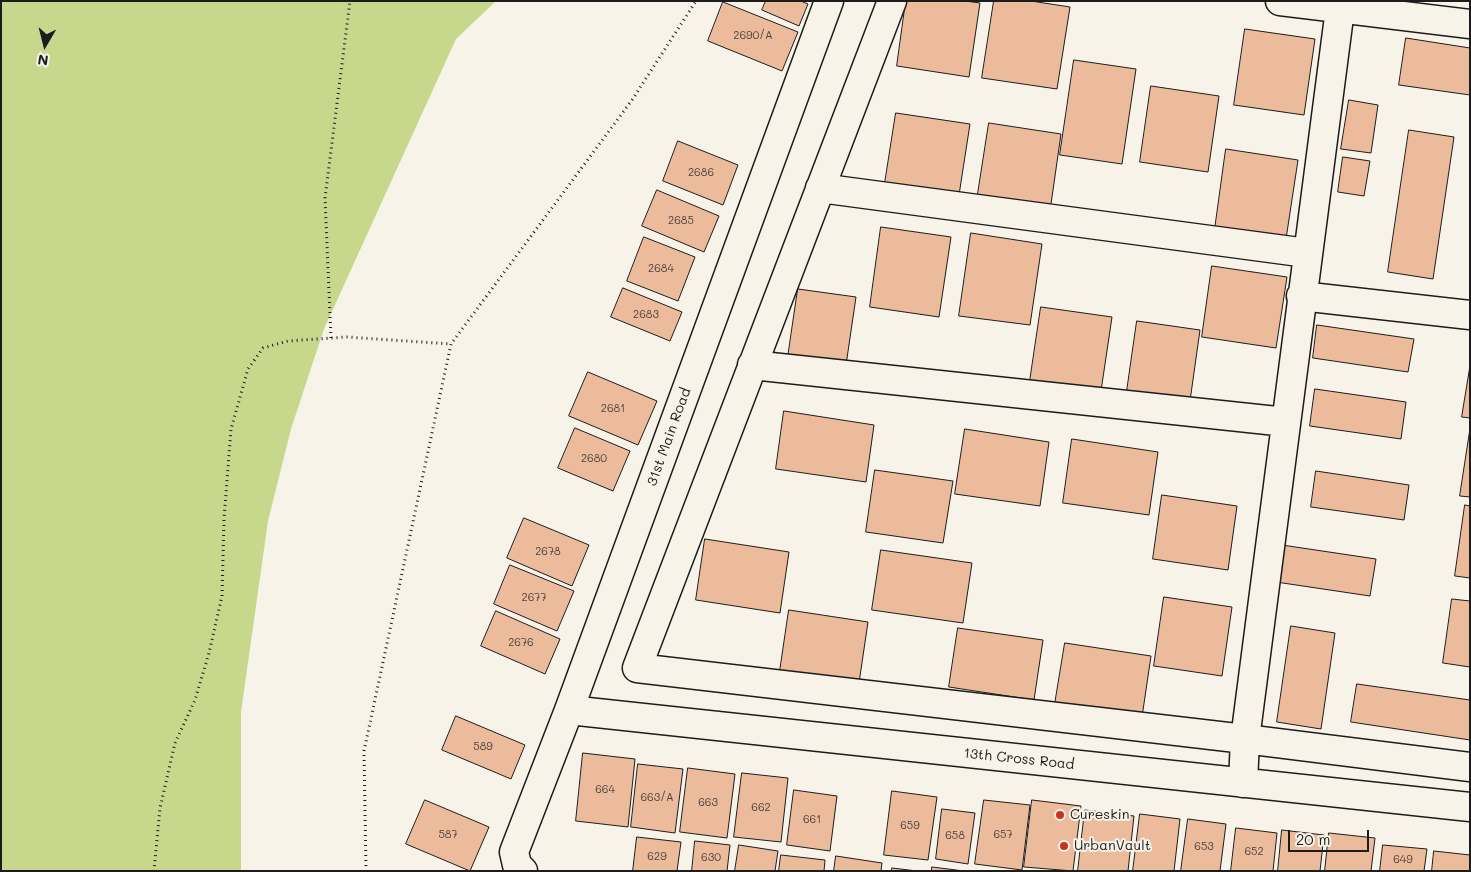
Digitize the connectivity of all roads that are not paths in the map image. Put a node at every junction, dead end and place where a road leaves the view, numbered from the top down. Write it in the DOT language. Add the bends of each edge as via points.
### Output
graph roads {
  1 [pos="829,1"];
  2 [pos="892,1"];
  3 [pos="1280,1"];
  4 [pos="1340,9"];
  5 [pos="1470,24"];
  6 [pos="820,188"];
  7 [pos="1307,253"];
  8 [pos="1301,296"];
  9 [pos="1470,315"];
  10 [pos="752,365"];
  11 [pos="1286,422"];
  12 [pos="569,710"];
  13 [pos="1245,739"];
  14 [pos="1470,767"];
  15 [pos="1243,783"];
  16 [pos="1470,807"];
  17 [pos="524,871"];
  1 -- 12 [label="street, 31st Main Road"];
  2 -- 6 [label="street"];
  3 -- 4 [label="street"];
  4 -- 5 [label="street"];
  4 -- 7 [label="street"];
  6 -- 7 [label="street"];
  6 -- 10 [label="street"];
  7 -- 8 [label="street"];
  8 -- 9 [label="street"];
  8 -- 11 [label="street"];
  10 -- 11 [label="street"];
  10 -- 13 [label="street" via="636,668"];
  11 -- 13 [label="street"];
  12 -- 15 [label="street, 13th Cross Road"];
  12 -- 17 [label="street, 31st Main Road" via="514,852 517,865"];
  13 -- 14 [label="street"];
  13 -- 15 [label="street"];
  15 -- 16 [label="street, 13th Cross Road"];
}
